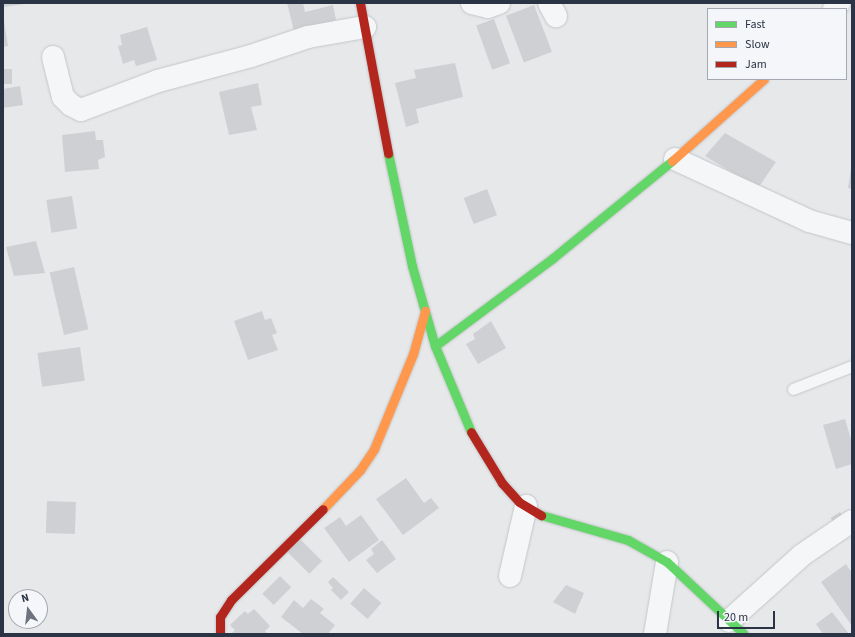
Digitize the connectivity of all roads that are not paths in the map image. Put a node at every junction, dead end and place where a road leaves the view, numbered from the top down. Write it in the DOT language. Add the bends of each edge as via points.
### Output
graph roads {
  1 [pos="360,3"];
  2 [pos="472,3"];
  3 [pos="499,3"];
  4 [pos="365,26"];
  5 [pos="53,57"];
  6 [pos="763,80"];
  7 [pos="675,159"];
  8 [pos="852,233"];
  9 [pos="425,311"];
  10 [pos="435,346"];
  11 [pos="852,366"];
  12 [pos="793,389"];
  13 [pos="526,506"];
  14 [pos="852,521"];
  15 [pos="667,562"];
  16 [pos="510,576"];
  17 [pos="737,627"];
  18 [pos="220,634"];
  19 [pos="655,634"];
  1 -- 4 [label="street"];
  2 -- 3 [label="street" via="488,7"];
  4 -- 5 [label="street" via="308,37 251,56 158,80 81,110 63,97"];
  4 -- 9 [label="street" via="392,174"];
  6 -- 7 [label="street"];
  7 -- 8 [label="street" via="809,221"];
  7 -- 10 [label="street" via="553,258"];
  9 -- 10 [label="street"];
  9 -- 18 [label="street" via="413,354 374,449 360,470 231,600 220,617"];
  10 -- 13 [label="street" via="467,425 502,483"];
  11 -- 12 [label="lane"];
  13 -- 15 [label="street" via="543,516 628,540"];
  13 -- 16 [label="street"];
  14 -- 17 [label="street" via="802,555"];
  15 -- 17 [label="street"];
  15 -- 19 [label="street"];
}
